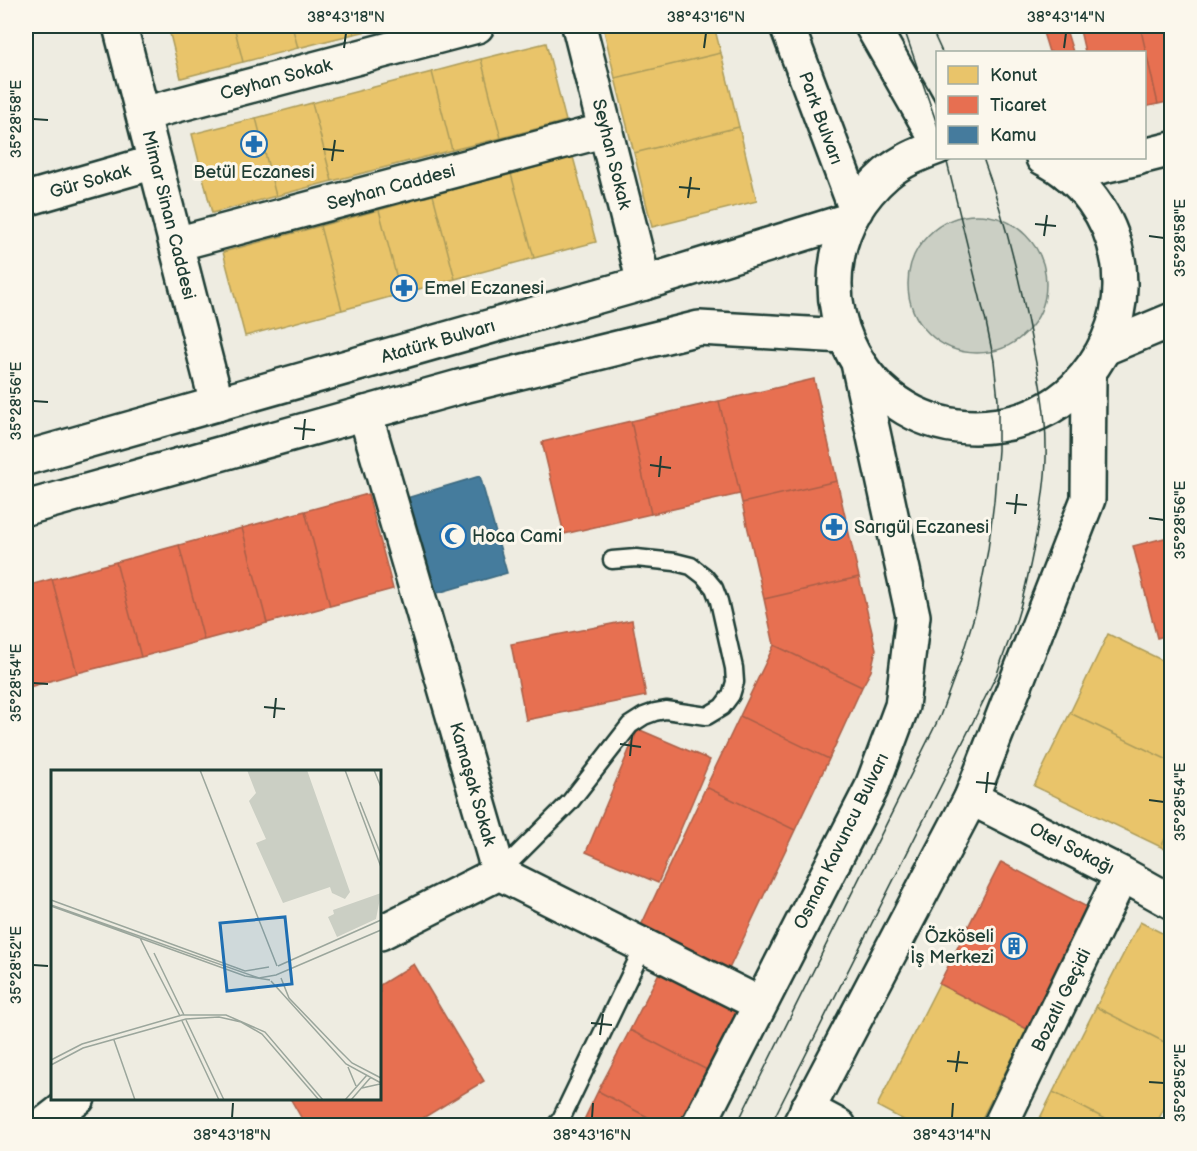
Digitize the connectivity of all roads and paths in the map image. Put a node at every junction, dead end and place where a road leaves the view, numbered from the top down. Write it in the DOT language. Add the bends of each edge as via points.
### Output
graph roads {
  1 [pos="120,26"];
  2 [pos="477,26"];
  3 [pos="579,26"];
  4 [pos="787,26"];
  5 [pos="872,26"];
  6 [pos="143,114"];
  7 [pos="606,130"];
  8 [pos="936,140"];
  9 [pos="936,145"];
  10 [pos="1172,149"];
  11 [pos="1146,156"];
  12 [pos="1127,159"];
  13 [pos="155,162"];
  14 [pos="1056,166"];
  15 [pos="26,199"];
  16 [pos="853,215"];
  17 [pos="176,244"];
  18 [pos="644,283"];
  19 [pos="1172,320"];
  20 [pos="851,350"];
  21 [pos="1097,361"];
  22 [pos="217,404"];
  23 [pos="364,413"];
  24 [pos="26,458"];
  25 [pos="26,508"];
  26 [pos="612,560"];
  27 [pos="971,798"];
  28 [pos="499,873"];
  29 [pos="1122,874"];
  30 [pos="1172,902"];
  31 [pos="381,932"];
  32 [pos="644,946"];
  33 [pos="760,1004"];
  34 [pos="75,1100"];
  35 [pos="803,1117"];
  36 [pos="42,1125"];
  37 [pos="555,1125"];
  38 [pos="698,1125"];
  39 [pos="839,1125"];
  40 [pos="1000,1125"];
  1 -- 6 [label="main road, Mimar Sinan Caddesi"];
  2 -- 6 [label="main road, Ceyhan Sokak"];
  3 -- 7 [label="main road, Seyhan Sokak"];
  4 -- 16 [label="main road, Park Bulvarı"];
  5 -- 8 [label="main road"];
  6 -- 13 [label="main road, Mimar Sinan Caddesi"];
  7 -- 17 [label="main road, Seyhan Caddesi"];
  7 -- 18 [label="main road, Seyhan Sokak"];
  9 -- 16 [label="main road, Osman Kavuncu Bulvarı" via="887,173 866,194"];
  10 -- 11 [label="main road"];
  12 -- 14 [label="main road"];
  13 -- 15 [label="main road, Gür Sokak"];
  13 -- 17 [label="main road, Mimar Sinan Caddesi"];
  14 -- 21 [label="main road" via="1078,182 1096,205 1119,261 1115,321"];
  16 -- 18 [label="main road, Atatürk Bulvarı"];
  16 -- 20 [label="main road, Osman Kavuncu Bulvarı" via="839,248 834,277 836,308"];
  17 -- 22 [label="main road, Mimar Sinan Caddesi"];
  18 -- 22 [label="main road, Atatürk Bulvarı"];
  19 -- 21 [label="main road"];
  20 -- 21 [label="main road" via="877,386 900,405 927,419 955,426 1015,423 1044,411 1068,395"];
  20 -- 23 [label="main road" via="699,328"];
  20 -- 33 [label="main road, Osman Kavuncu Bulvarı" via="913,616 902,706 871,789"];
  21 -- 27 [label="main road" via="1088,499"];
  22 -- 24 [label="main road, Atatürk Bulvarı"];
  23 -- 25 [label="main road"];
  23 -- 28 [label="main road, Kamaşak Sokak"];
  26 -- 28 [label="lane" via="675,562 691,566 704,576 714,588 724,623 734,668 731,696 707,716 666,710 630,725 570,802"];
  27 -- 29 [label="main road, Otel Sokağı"];
  27 -- 35 [label="main road"];
  28 -- 31 [label="main road"];
  28 -- 32 [label="main road"];
  29 -- 30 [label="main road, Otel Sokağı"];
  29 -- 40 [label="main road, Bozatlı Geçidi"];
  32 -- 33 [label="main road"];
  32 -- 37 [label="lane"];
  33 -- 38 [label="main road, Osman Kavuncu Bulvarı"];
  34 -- 36 [label="main road"];
  35 -- 39 [label="main road"];
}
